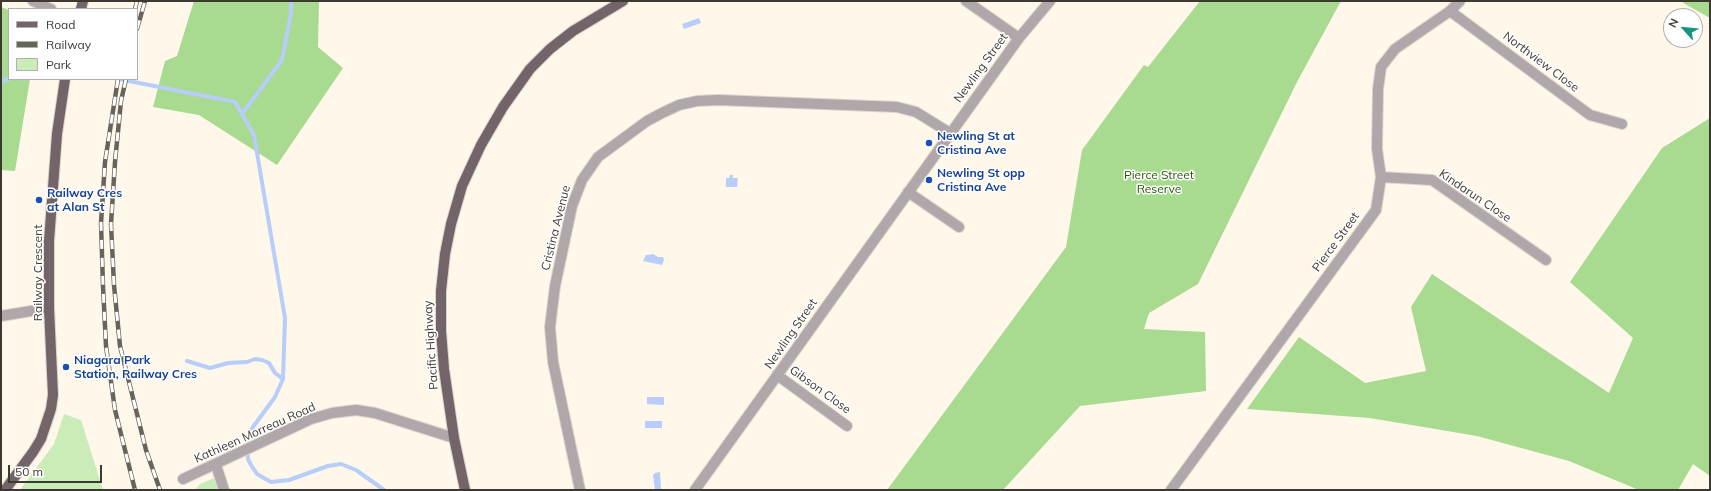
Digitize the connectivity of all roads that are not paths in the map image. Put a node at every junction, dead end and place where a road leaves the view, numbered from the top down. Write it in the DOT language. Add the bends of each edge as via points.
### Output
graph roads {
  1 [pos="33,1"];
  2 [pos="623,1"];
  3 [pos="966,1"];
  4 [pos="1050,1"];
  5 [pos="1460,1"];
  6 [pos="49,8"];
  7 [pos="1450,11"];
  8 [pos="1019,38"];
  9 [pos="65,80"];
  10 [pos="1622,124"];
  11 [pos="950,133"];
  12 [pos="1381,177"];
  13 [pos="908,192"];
  14 [pos="959,227"];
  15 [pos="1546,260"];
  16 [pos="49,308"];
  17 [pos="1,316"];
  18 [pos="777,375"];
  19 [pos="848,426"];
  20 [pos="454,438"];
  21 [pos="216,465"];
  22 [pos="183,479"];
  23 [pos="5,490"];
  24 [pos="224,490"];
  25 [pos="465,490"];
  26 [pos="580,490"];
  27 [pos="695,490"];
  28 [pos="1171,490"];
  1 -- 6 [label="street"];
  2 -- 20 [label="main road, Pacific Highway" via="573,31 530,68 481,145 462,186 451,224 441,291 444,369"];
  3 -- 8 [label="street"];
  4 -- 8 [label="street, Newling Street"];
  5 -- 7 [label="street, Pierce Street"];
  7 -- 10 [label="street, Northview Close" via="1590,115"];
  7 -- 12 [label="street, Pierce Street" via="1395,49 1381,67 1377,149"];
  8 -- 11 [label="street, Newling Street"];
  9 -- 16 [label="main road, Railway Crescent" via="53,180 49,241"];
  11 -- 13 [label="street, Newling Street"];
  11 -- 26 [label="street, Cristina Avenue" via="916,112 897,107 697,101 679,105 647,121 598,157 582,180 572,206 555,286 550,327 553,362"];
  12 -- 15 [label="street, Kindarun Close" via="1432,180"];
  12 -- 28 [label="street, Pierce Street" via="1376,210"];
  13 -- 14 [label="street"];
  13 -- 18 [label="street, Newling Street"];
  16 -- 17 [label="street"];
  16 -- 23 [label="main road, Railway Crescent" via="53,395 47,424 33,452"];
  18 -- 19 [label="street, Gibson Close"];
  18 -- 27 [label="street, Newling Street"];
  20 -- 21 [label="street, Kathleen Morreau Road" via="375,413 356,410 311,419"];
  20 -- 25 [label="main road, Pacific Highway"];
  21 -- 22 [label="street, Kathleen Morreau Road"];
  21 -- 24 [label="street"];
}
